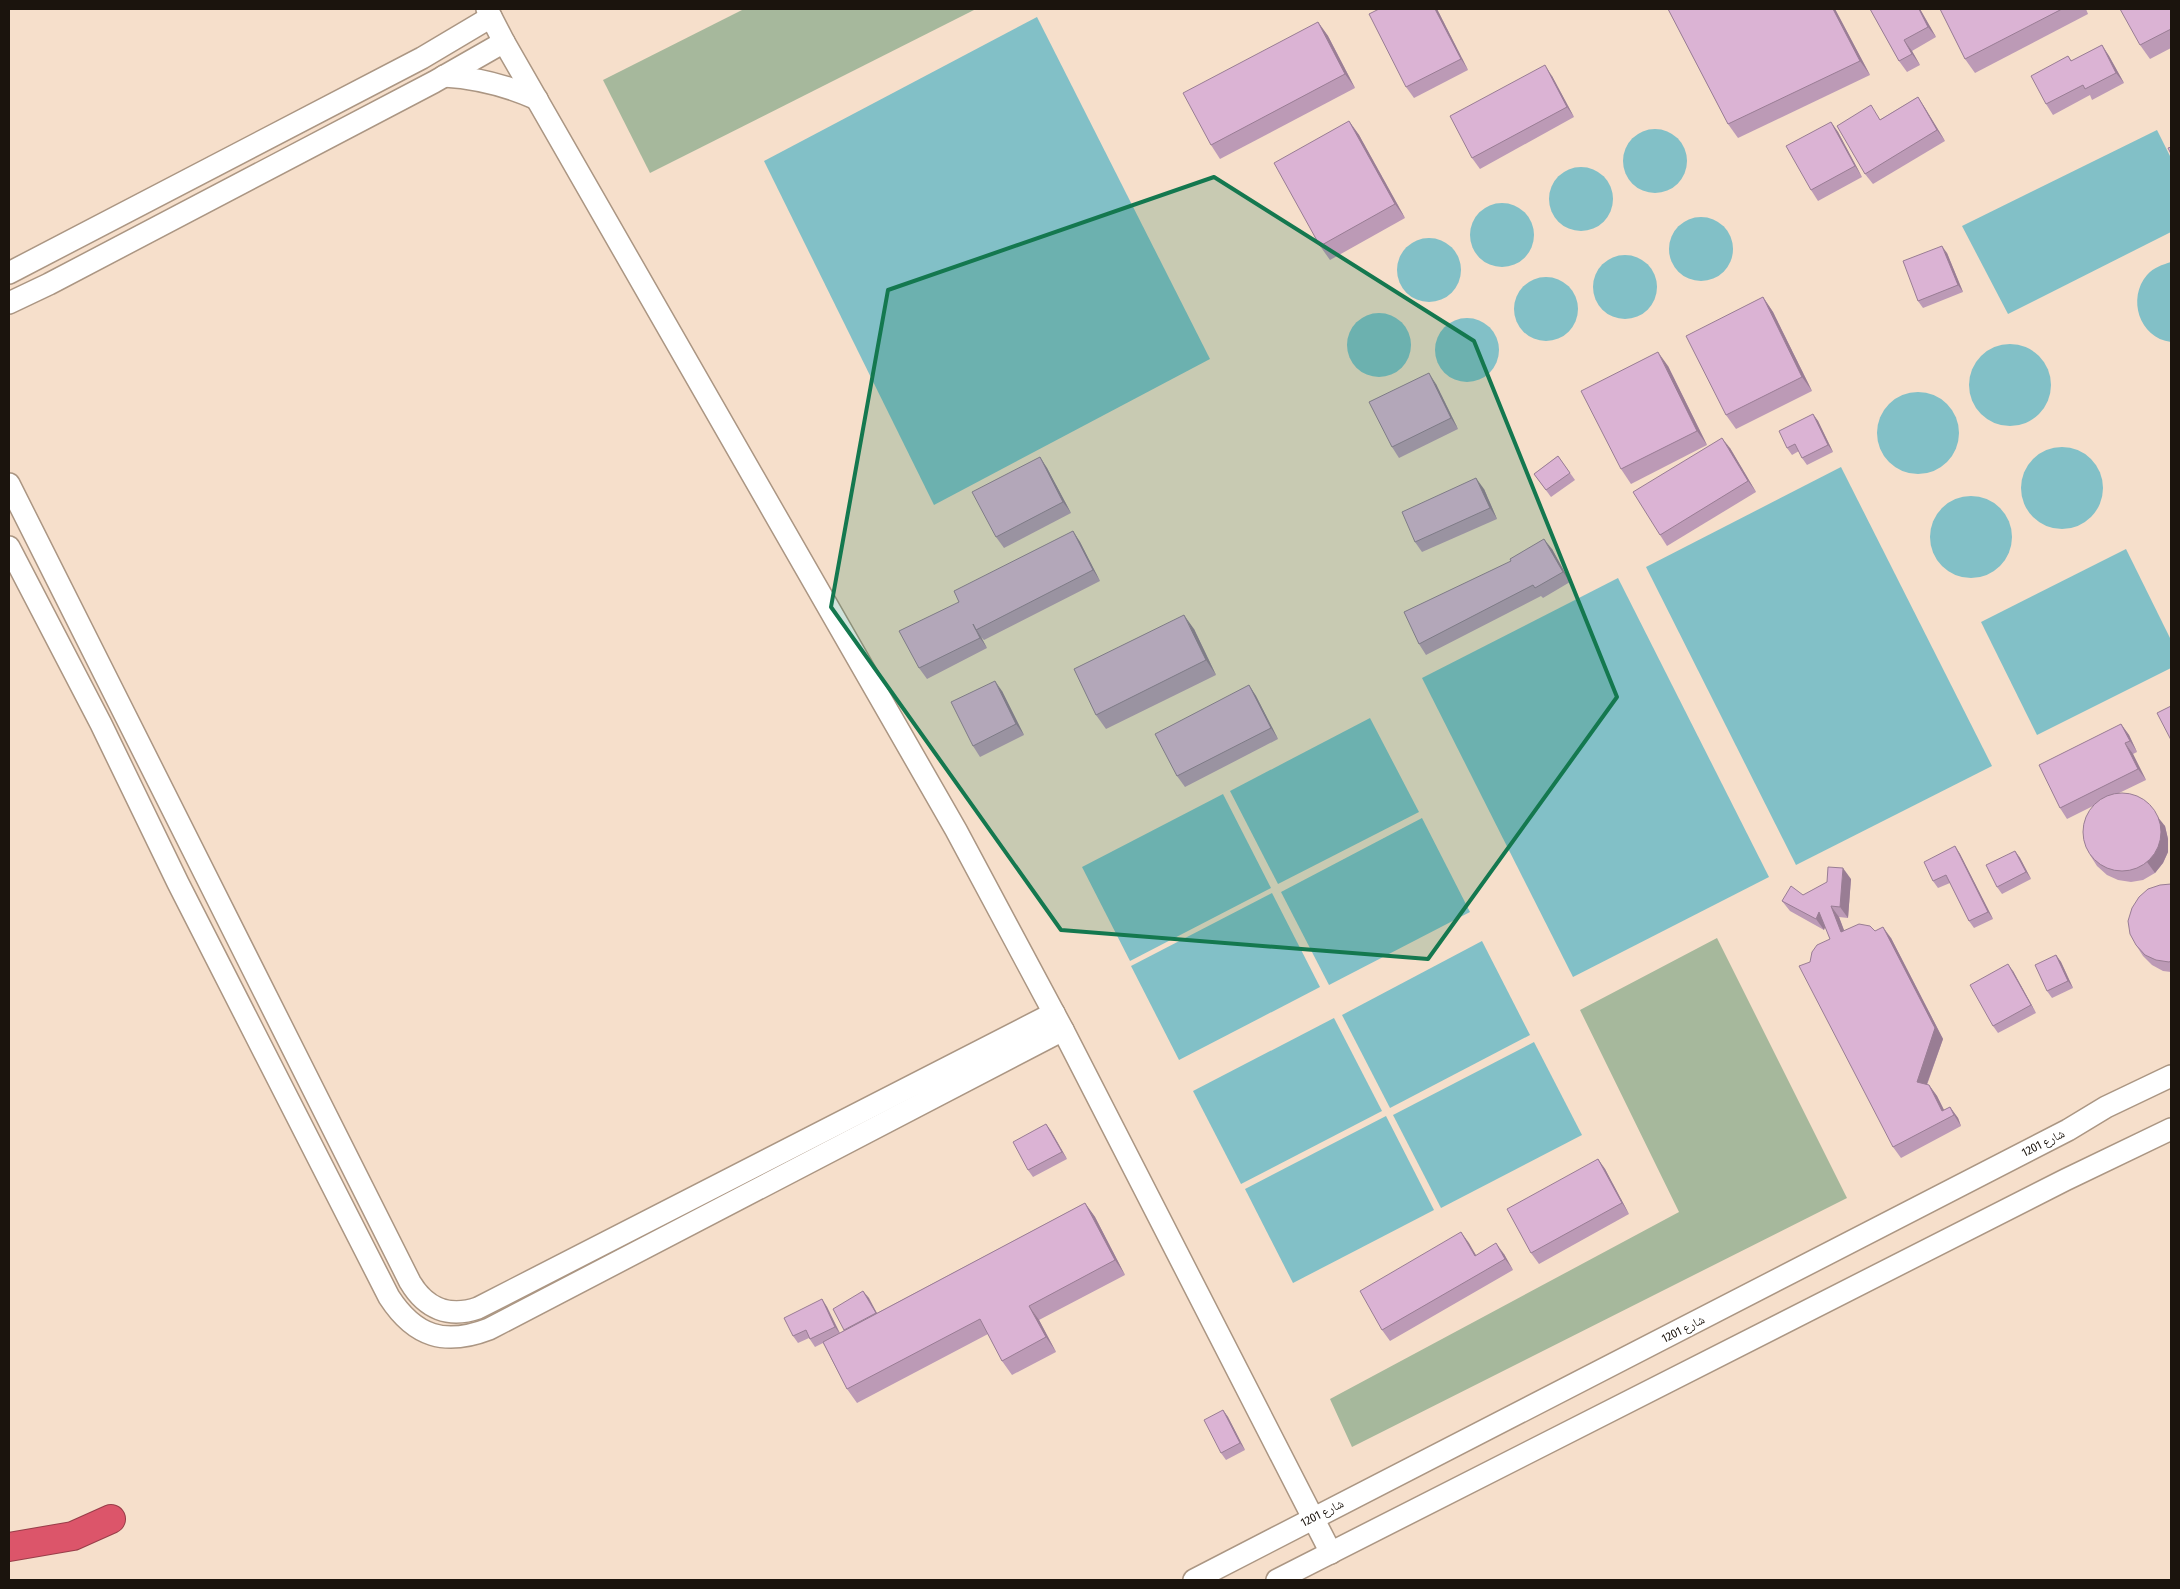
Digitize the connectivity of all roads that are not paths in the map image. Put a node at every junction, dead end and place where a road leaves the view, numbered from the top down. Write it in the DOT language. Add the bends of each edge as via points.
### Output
graph roads {
  1 [pos="489,13"];
  2 [pos="504,42"];
  3 [pos="444,76"];
  4 [pos="537,99"];
  5 [pos="9,273"];
  6 [pos="9,303"];
  7 [pos="9,484"];
  8 [pos="9,547"];
  9 [pos="1058,1022"];
  10 [pos="2171,1076"];
  11 [pos="2171,1129"];
  12 [pos="1313,1518"];
  13 [pos="111,1519"];
  14 [pos="9,1547"];
  15 [pos="1331,1553"];
  16 [pos="1194,1580"];
  17 [pos="1277,1580"];
  1 -- 2 [label="street"];
  1 -- 5 [label="street" via="422,58"];
  2 -- 3 [label="street"];
  2 -- 4 [label="street"];
  3 -- 4 [label="street" via="492,82"];
  3 -- 6 [label="street"];
  4 -- 9 [label="street" via="956,830"];
  7 -- 9 [label="street" via="410,1282 426,1303 438,1310 465,1312 478,1308"];
  8 -- 9 [label="street" via="389,1297 414,1326 432,1335 451,1338 471,1336 489,1329"];
  9 -- 12 [label="street"];
  10 -- 12 [label="street, شارع 1201"];
  11 -- 15 [label="street"];
  12 -- 15 [label="street"];
  12 -- 16 [label="street, شارع 1201"];
  13 -- 14 [label="highway" via="73,1536"];
  15 -- 17 [label="street"];
}
